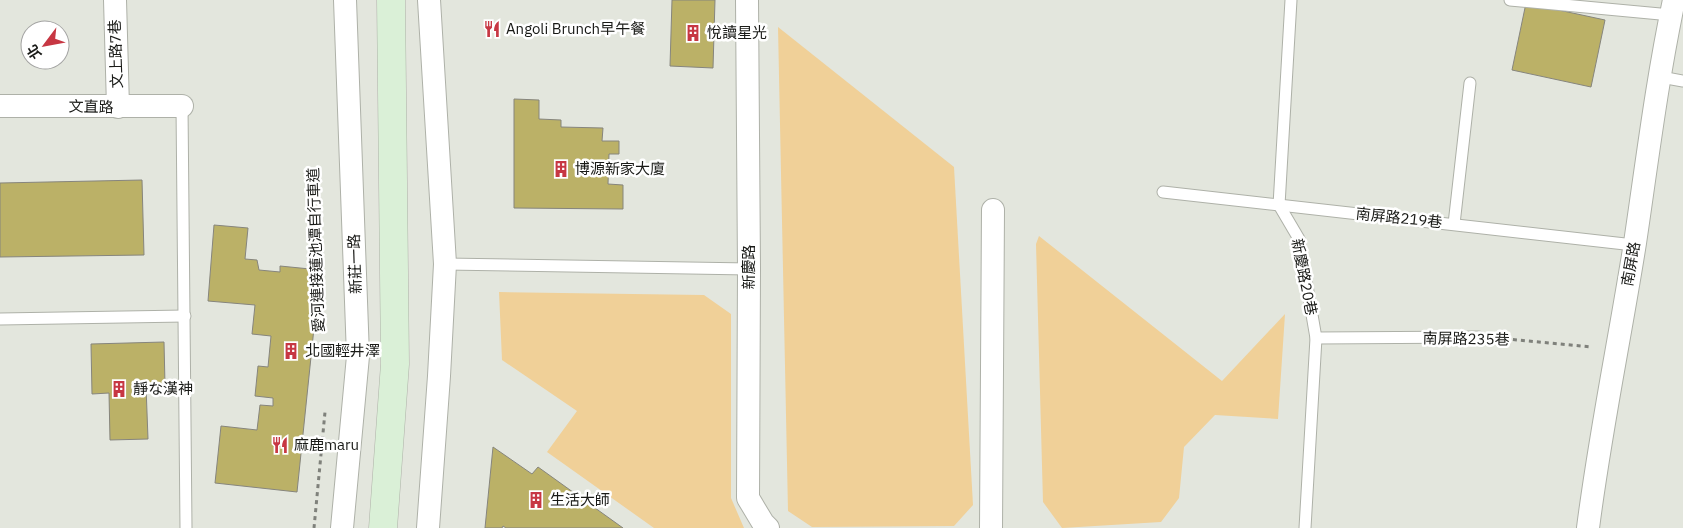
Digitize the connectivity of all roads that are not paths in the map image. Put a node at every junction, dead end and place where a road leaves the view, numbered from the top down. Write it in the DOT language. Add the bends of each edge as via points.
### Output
graph roads {
  1 [pos="114,0"];
  2 [pos="344,0"];
  3 [pos="391,0"];
  4 [pos="429,0"];
  5 [pos="747,0"];
  6 [pos="1291,0"];
  7 [pos="1510,0"];
  8 [pos="1673,7"];
  9 [pos="1661,77"];
  10 [pos="1683,81"];
  11 [pos="1470,83"];
  12 [pos="0,106"];
  13 [pos="182,106"];
  14 [pos="118,107"];
  15 [pos="1163,192"];
  16 [pos="1279,205"];
  17 [pos="993,210"];
  18 [pos="1454,224"];
  19 [pos="1634,245"];
  20 [pos="445,264"];
  21 [pos="749,270"];
  22 [pos="185,316"];
  23 [pos="0,319"];
  24 [pos="1479,336"];
  25 [pos="1316,338"];
  26 [pos="186,528"];
  27 [pos="342,528"];
  28 [pos="383,528"];
  29 [pos="428,528"];
  30 [pos="768,528"];
  31 [pos="991,528"];
  32 [pos="1305,528"];
  33 [pos="1588,528"];
  1 -- 14 [label="street, 文上路7巷"];
  2 -- 27 [label="street, 新莊一路" via="358,356"];
  3 -- 28 [label="street" via="395,364"];
  4 -- 20 [label="street"];
  5 -- 21 [label="street, 新慶路"];
  6 -- 16 [label="lane"];
  7 -- 8 [label="lane"];
  8 -- 9 [label="street, 南屏路"];
  9 -- 10 [label="lane"];
  9 -- 19 [label="street, 南屏路"];
  11 -- 18 [label="lane"];
  12 -- 14 [label="street, 文直路"];
  13 -- 14 [label="street, 文直路"];
  13 -- 22 [label="lane"];
  15 -- 16 [label="lane, 南屏路219巷"];
  16 -- 18 [label="lane, 南屏路219巷"];
  16 -- 25 [label="lane, 新慶路20巷" via="1299,239"];
  17 -- 31 [label="street"];
  18 -- 19 [label="lane, 南屏路219巷"];
  19 -- 33 [label="street, 南屏路"];
  20 -- 21 [label="lane"];
  20 -- 29 [label="street"];
  21 -- 30 [label="street, 新慶路" via="748,498"];
  22 -- 23 [label="lane"];
  22 -- 26 [label="lane"];
  24 -- 25 [label="lane, 南屏路235巷"];
  25 -- 32 [label="lane, 新慶路20巷"];
}
